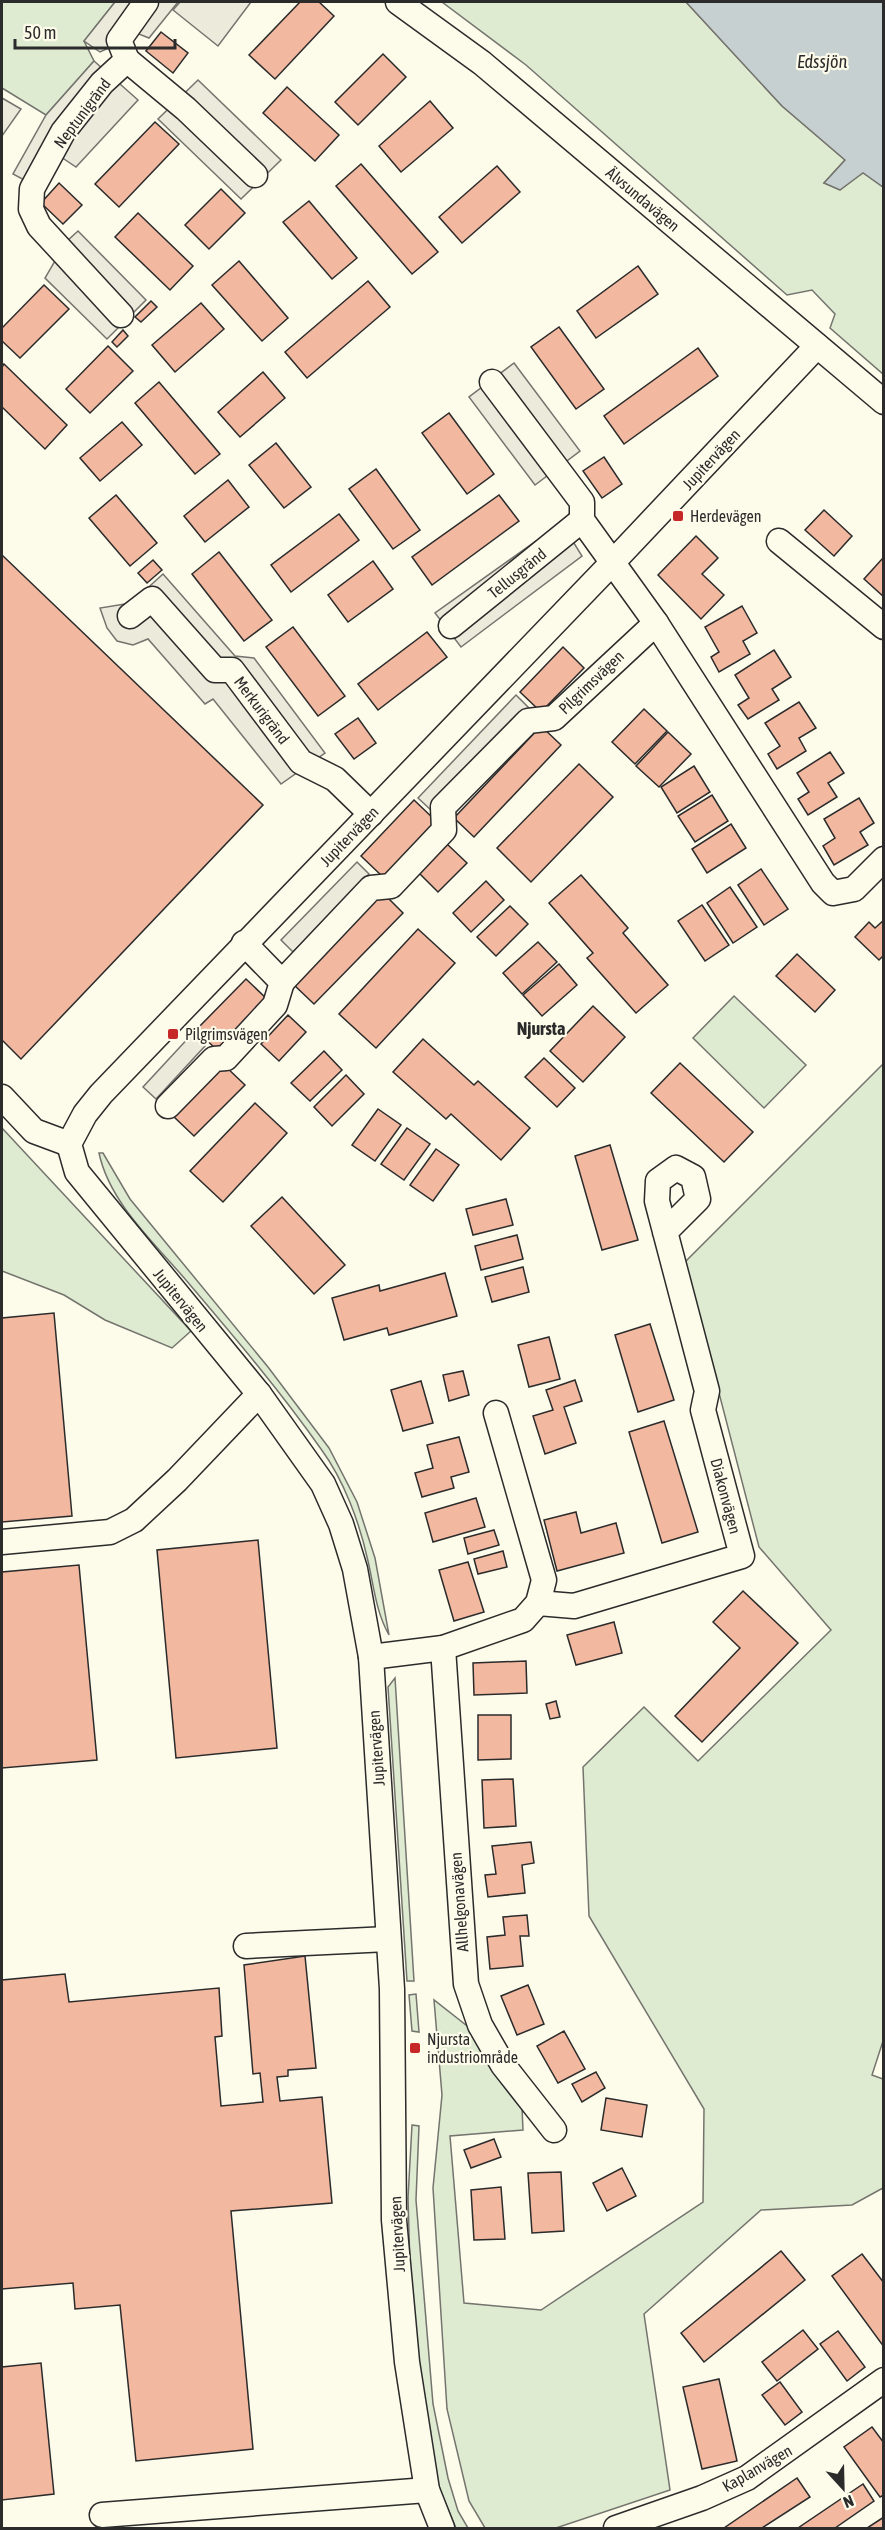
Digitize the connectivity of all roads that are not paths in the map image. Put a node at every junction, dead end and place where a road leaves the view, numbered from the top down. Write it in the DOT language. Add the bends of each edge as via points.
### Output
graph roads {
  1 [pos="146,2"];
  2 [pos="398,2"];
  3 [pos="127,60"];
  4 [pos="255,175"];
  5 [pos="121,315"];
  6 [pos="817,346"];
  7 [pos="492,382"];
  8 [pos="884,402"];
  9 [pos="582,520"];
  10 [pos="779,541"];
  11 [pos="613,562"];
  12 [pos="130,616"];
  13 [pos="656,623"];
  14 [pos="451,626"];
  15 [pos="884,627"];
  16 [pos="371,814"];
  17 [pos="884,859"];
  18 [pos="244,943"];
  19 [pos="282,982"];
  20 [pos="2,1098"];
  21 [pos="168,1106"];
  22 [pos="69,1144"];
  23 [pos="665,1232"];
  24 [pos="259,1394"];
  25 [pos="496,1413"];
  26 [pos="2,1542"];
  27 [pos="538,1603"];
  28 [pos="443,1647"];
  29 [pos="371,1657"];
  30 [pos="388,1939"];
  31 [pos="246,1946"];
  32 [pos="554,2130"];
  33 [pos="884,2380"];
  34 [pos="427,2490"];
  35 [pos="102,2515"];
  36 [pos="442,2529"];
  37 [pos="616,2529"];
  1 -- 3 [label="street" via="119,40"];
  2 -- 6 [label="street, Älvsundavägen" via="482,63"];
  3 -- 4 [label="street"];
  3 -- 5 [label="street, Neptunigränd" via="102,83 63,132 32,189 31,209 57,248"];
  6 -- 8 [label="street, Älvsundavägen"];
  6 -- 11 [label="street, Jupitervägen"];
  7 -- 9 [label="street" via="582,502"];
  9 -- 11 [label="street"];
  9 -- 14 [label="street, Tellusgränd"];
  10 -- 15 [label="street"];
  11 -- 13 [label="street"];
  11 -- 16 [label="street, Jupitervägen"];
  12 -- 16 [label="street, Merkurigränd" via="152,599 215,670 232,670 301,762 335,779"];
  13 -- 17 [label="street" via="832,893 854,889"];
  13 -- 19 [label="street, Pilgrimsvägen" via="554,718 528,721 443,807 444,830 392,886 371,888"];
  16 -- 18 [label="street, Jupitervägen"];
  18 -- 19 [label="street"];
  18 -- 22 [label="street, Jupitervägen" via="100,1094"];
  19 -- 21 [label="street, Pilgrimsvägen" via="275,1005 226,1058 214,1059"];
  20 -- 22 [label="street" via="34,1131"];
  22 -- 24 [label="street, Jupitervägen" via="77,1172"];
  23 -- 27 [label="street, Diakonvägen" via="707,1391 703,1410 742,1556 574,1606"];
  24 -- 26 [label="street" via="134,1520 110,1532"];
  24 -- 29 [label="street, Jupitervägen" via="323,1484 341,1524 356,1569"];
  25 -- 27 [label="street" via="544,1580"];
  27 -- 28 [label="street" via="523,1620"];
  28 -- 29 [label="street"];
  28 -- 32 [label="street, Allhelgonavägen" via="466,1984 480,2025 502,2065"];
  29 -- 30 [label="street, Jupitervägen"];
  30 -- 31 [label="street"];
  30 -- 34 [label="street, Jupitervägen" via="394,2220 407,2362"];
  33 -- 37 [label="street, Kaplanvägen" via="747,2478"];
  34 -- 35 [label="street"];
  34 -- 36 [label="street, Jupitervägen"];
}
